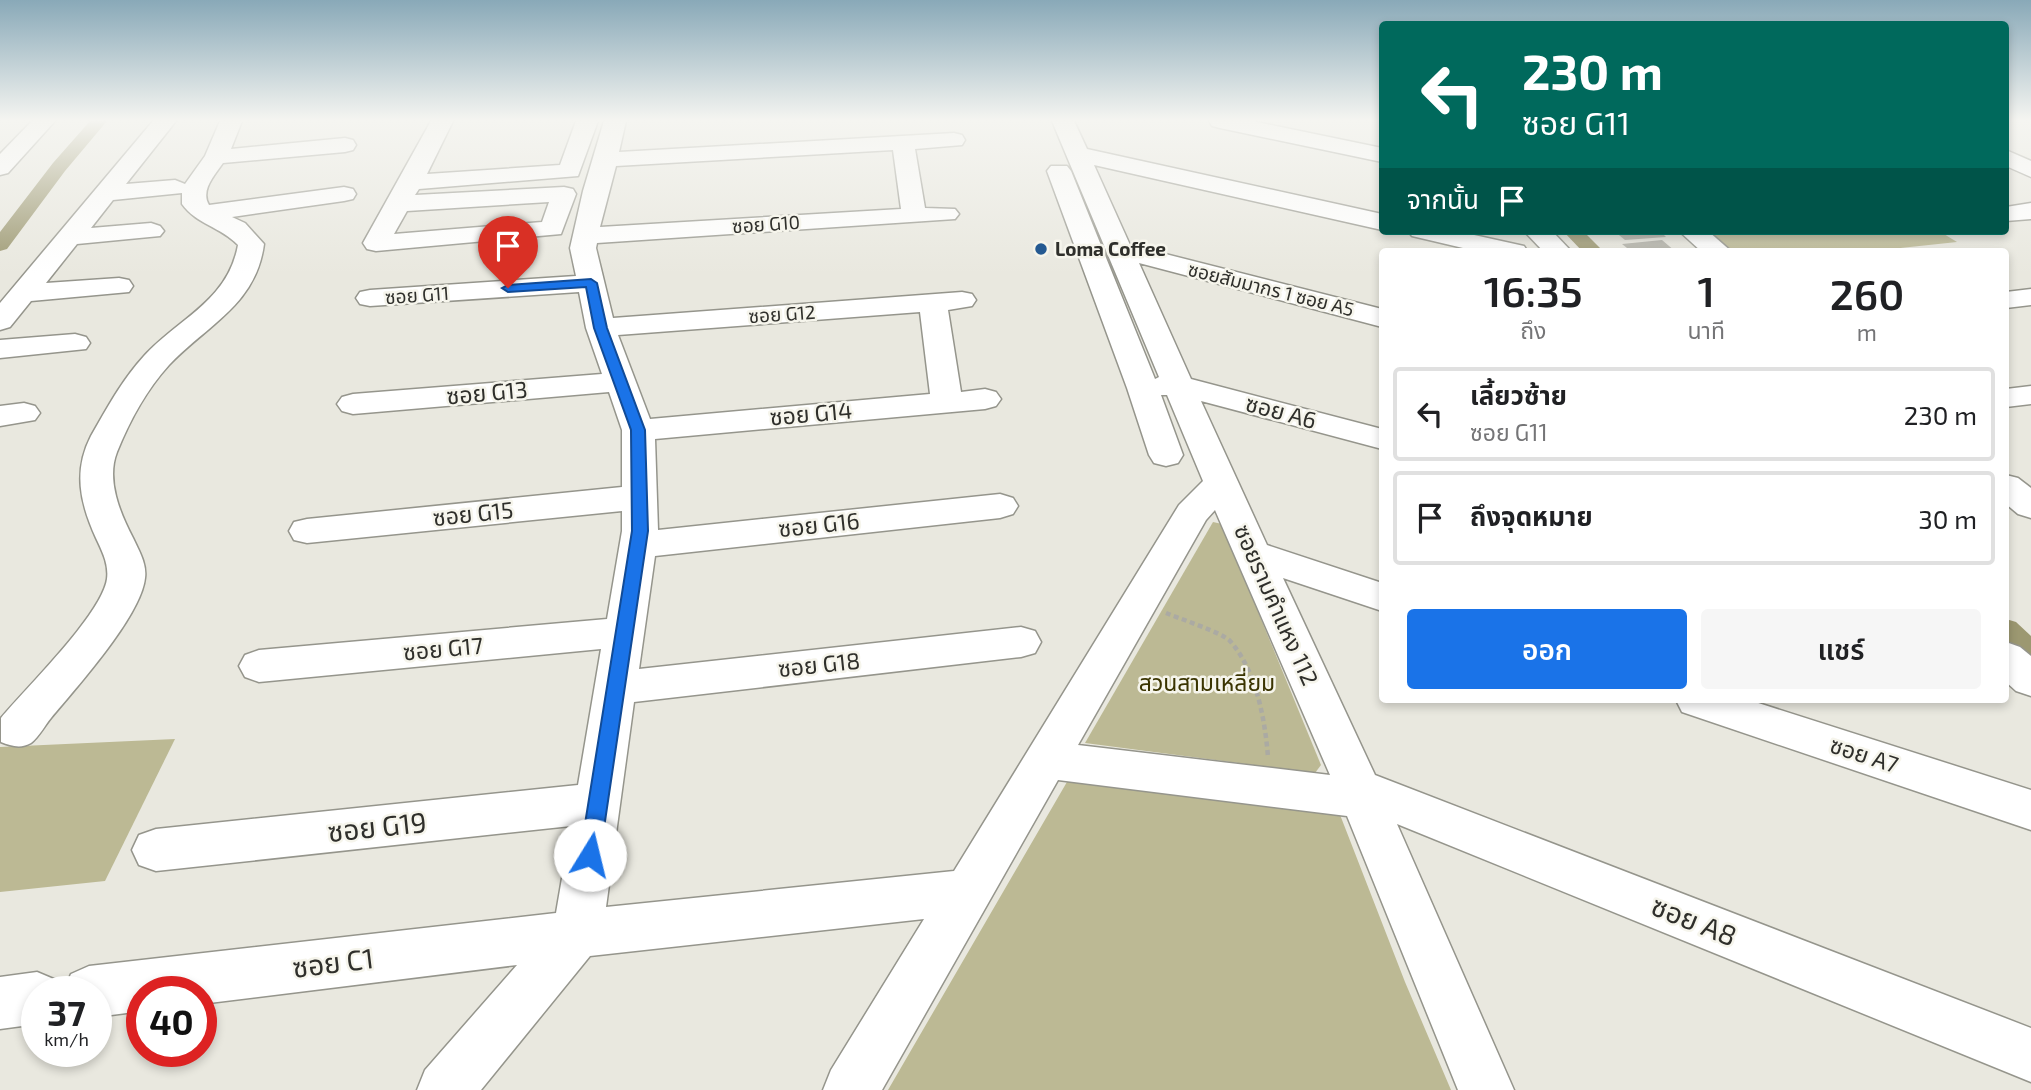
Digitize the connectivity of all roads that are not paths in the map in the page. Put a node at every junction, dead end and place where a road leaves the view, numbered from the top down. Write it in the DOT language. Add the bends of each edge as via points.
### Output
graph roads {
  1 [pos="121,172"];
  2 [pos="206,172"];
  3 [pos="416,172"];
  4 [pos="556,172"];
  5 [pos="602,172"];
  6 [pos="907,172"];
  7 [pos="1076,172"];
  8 [pos="1077,172"];
  9 [pos="1115,172"];
  10 [pos="411,181"];
  11 [pos="174,187"];
  12 [pos="103,193"];
  13 [pos="344,194"];
  14 [pos="2031,211"];
  15 [pos="203,213"];
  16 [pos="392,214"];
  17 [pos="946,214"];
  18 [pos="2009,214"];
  19 [pos="914,215"];
  20 [pos="1379,221"];
  21 [pos="571,224"];
  22 [pos="151,231"];
  23 [pos="1439,235"];
  24 [pos="1541,235"];
  25 [pos="1697,235"];
  26 [pos="69,237"];
  27 [pos="1497,248"];
  28 [pos="1555,248"];
  29 [pos="1714,248"];
  30 [pos="1119,250"];
  31 [pos="591,283"];
  32 [pos="119,286"];
  33 [pos="24,293"];
  34 [pos="2031,297"];
  35 [pos="370,298"];
  36 [pos="962,300"];
  37 [pos="2009,300"];
  38 [pos="933,303"];
  39 [pos="1379,317"];
  40 [pos="0,321"];
  41 [pos="601,328"];
  42 [pos="75,343"];
  43 [pos="0,349"];
  44 [pos="622,382"];
  45 [pos="1161,387"];
  46 [pos="2031,395"];
  47 [pos="2009,397"];
  48 [pos="985,399"];
  49 [pos="947,402"];
  50 [pos="353,404"];
  51 [pos="638,430"];
  52 [pos="1379,438"];
  53 [pos="1166,455"];
  54 [pos="1221,483"];
  55 [pos="2009,488"];
  56 [pos="640,497"];
  57 [pos="1000,506"];
  58 [pos="2031,506"];
  59 [pos="307,531"];
  60 [pos="638,545"];
  61 [pos="1253,554"];
  62 [pos="1379,596"];
  63 [pos="626,632"];
  64 [pos="1021,642"];
  65 [pos="2009,661"];
  66 [pos="259,666"];
  67 [pos="2031,680"];
  68 [pos="617,688"];
  69 [pos="1706,703"];
  70 [pos="16,730"];
  71 [pos="1046,760"];
  72 [pos="1360,793"];
  73 [pos="598,803"];
  74 [pos="2031,810"];
  75 [pos="156,850"];
  76 [pos="968,892"];
  77 [pos="578,934"];
  78 [pos="112,989"];
  79 [pos="21,1001"];
  80 [pos="0,1003"];
  81 [pos="2031,1055"];
  82 [pos="446,1090"];
  83 [pos="851,1090"];
  84 [pos="1486,1090"];
  1 -- 12 [label="street"];
  2 -- 15 [label="street" via="193,195"];
  3 -- 10 [label="street"];
  4 -- 10 [label="street"];
  5 -- 21 [label="street" via="595,191"];
  6 -- 19 [label="street"];
  7 -- 45 [label="street, ซอยรามคำแหง 112"];
  8 -- 30 [label="street, ซอยรามคำแหง 112"];
  9 -- 20 [label="street"];
  10 -- 16 [label="street"];
  11 -- 12 [label="street"];
  12 -- 26 [label="street"];
  13 -- 15 [label="street"];
  14 -- 18 [label="street"];
  15 -- 70 [label="street" via="236,228 251,244 250,262 237,288 220,307 141,377 122,411 97,464 99,495 124,555 126,581 111,612"];
  16 -- 21 [label="street" via="564,194"];
  16 -- 21 [label="street, ซอย G10" via="376,243"];
  17 -- 19 [label="street, ซอย G10"];
  19 -- 21 [label="street, ซอย G10"];
  21 -- 31 [label="street" via="583,248"];
  22 -- 26 [label="street"];
  23 -- 27 [label="street"];
  24 -- 28 [label="street"];
  25 -- 29 [label="street"];
  26 -- 33 [label="street"];
  30 -- 39 [label="street, ซอยสัมมากร 1 ซอย A5"];
  30 -- 45 [label="street, ซอยรามคำแหง 112"];
  31 -- 35 [label="street, ซอย G11"];
  31 -- 41 [label="street"];
  32 -- 33 [label="street"];
  33 -- 40 [label="street"];
  34 -- 37 [label="street"];
  36 -- 38 [label="street, ซอย G12"];
  38 -- 41 [label="street, ซอย G12"];
  38 -- 49 [label="street"];
  41 -- 44 [label="street"];
  42 -- 43 [label="street"];
  44 -- 50 [label="street, ซอย G13"];
  44 -- 51 [label="street"];
  45 -- 52 [label="street, ซอย A6"];
  45 -- 53 [label="street, ซอยรามคำแหง 112"];
  45 -- 54 [label="street, ซอยรามคำแหง 112"];
  46 -- 47 [label="street"];
  48 -- 49 [label="street, ซอย G14"];
  49 -- 51 [label="street, ซอย G14"];
  51 -- 56 [label="street"];
  54 -- 61 [label="street, ซอยรามคำแหง 112"];
  54 -- 71 [label="street" via="1192,513"];
  55 -- 58 [label="street"];
  56 -- 59 [label="street, ซอย G15"];
  56 -- 60 [label="street"];
  57 -- 60 [label="street, ซอย G16"];
  60 -- 63 [label="street"];
  61 -- 62 [label="street"];
  61 -- 72 [label="street, ซอยรามคำแหง 112"];
  63 -- 66 [label="street, ซอย G17"];
  63 -- 68 [label="street"];
  64 -- 68 [label="street, ซอย G18"];
  65 -- 67 [label="street"];
  68 -- 73 [label="street"];
  69 -- 74 [label="street, ซอย A7"];
  71 -- 72 [label="street, ซอย A8"];
  71 -- 76 [label="street"];
  72 -- 81 [label="street, ซอย A8"];
  72 -- 84 [label="street, ซอยรามคำแหง 112"];
  73 -- 75 [label="street, ซอย G19"];
  73 -- 77 [label="street"];
  76 -- 77 [label="street, ซอย C1"];
  76 -- 83 [label="street"];
  77 -- 78 [label="street, ซอย C1"];
  77 -- 82 [label="street"];
  79 -- 80 [label="street"];
}
